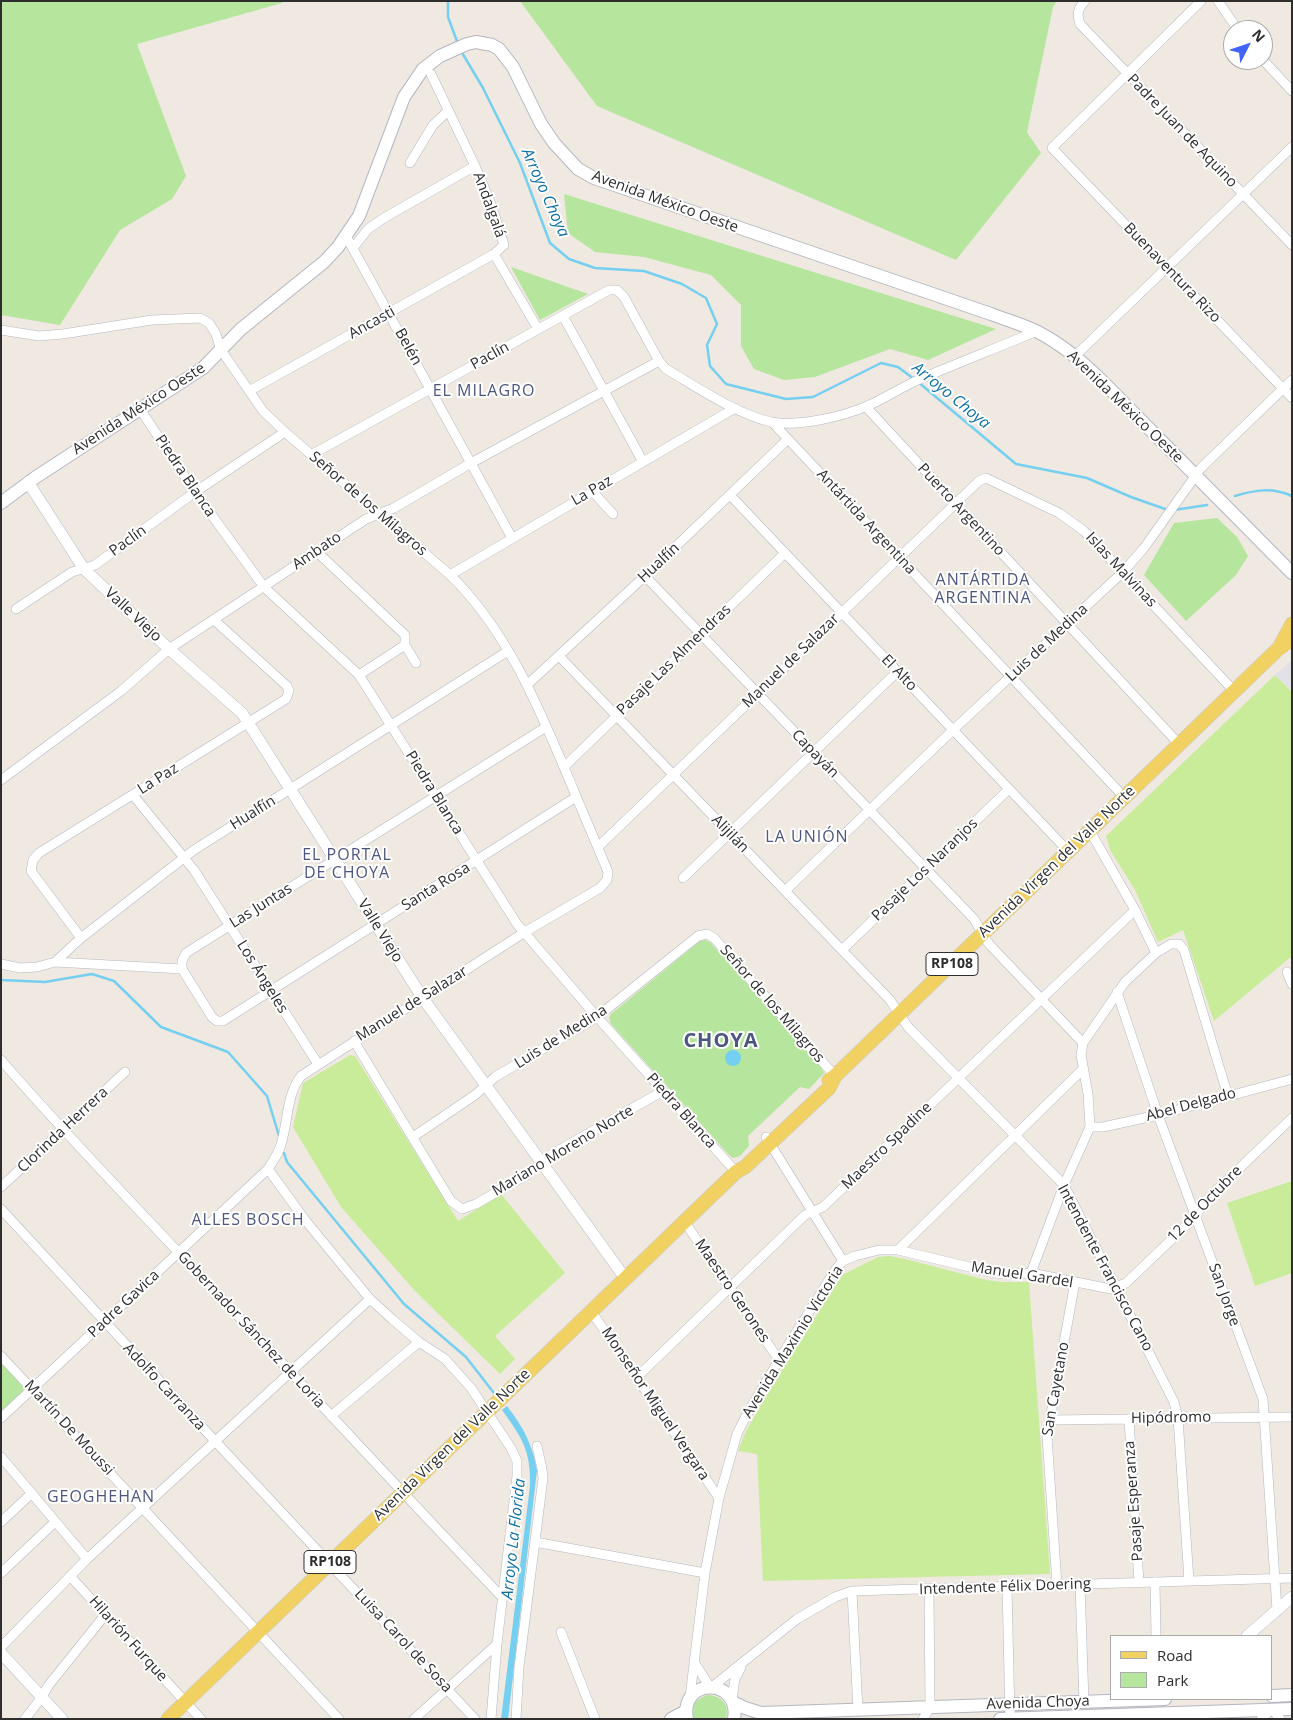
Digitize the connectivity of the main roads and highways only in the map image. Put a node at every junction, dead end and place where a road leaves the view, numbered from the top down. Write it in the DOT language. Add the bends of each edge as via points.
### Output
graph roads {
  1 [pos="1,503"];
  2 [pos="1288,570"];
  3 [pos="1292,580"];
  4 [pos="1292,624"];
  5 [pos="1292,639"];
  6 [pos="1278,649"];
  7 [pos="1292,1695"];
  8 [pos="1273,1696"];
  9 [pos="733,1700"];
  10 [pos="1133,1700"];
  11 [pos="1173,1700"];
  12 [pos="1292,1709"];
  13 [pos="1276,1714"];
  14 [pos="686,1715"];
  15 [pos="1154,1716"];
  16 [pos="1010,1718"];
  17 [pos="168,1719"];
  18 [pos="671,1719"];
  19 [pos="734,1719"];
  20 [pos="1000,1719"];
  1 -- 2 [label="main road, Avenida México Oeste" via="203,368 241,329 324,262 359,216 404,97 423,69 467,44 483,42 499,49 513,67 541,124 554,142 578,169 594,178 992,314 1037,331 1057,343 1075,356"];
  2 -- 3 [label="main road, Avenida México Oeste"];
  4 -- 6 [label="main road, Avenida Virgen del Valle Norte / RP108"];
  5 -- 6 [label="main road, Avenida Virgen del Valle Norte / RP108"];
  6 -- 17 [label="main road, Avenida Virgen del Valle Norte / RP108" via="899,1014 836,1076 829,1088 768,1140 745,1167 684,1221"];
  7 -- 8 [label="main road"];
  9 -- 10 [label="main road, Avenida Choya" via="761,1713"];
  9 -- 14 [label="main road, Avenida Choya" via="724,1690 711,1687 698,1690 690,1697"];
  9 -- 19 [label="main road"];
  11 -- 15 [label="main road"];
  12 -- 13 [label="main road, Avenida Choya"];
  13 -- 15 [label="main road, Avenida Choya"];
  14 -- 18 [label="main road"];
  15 -- 16 [label="main road, Avenida Choya"];
  16 -- 20 [label="main road, Avenida Choya"];
}
